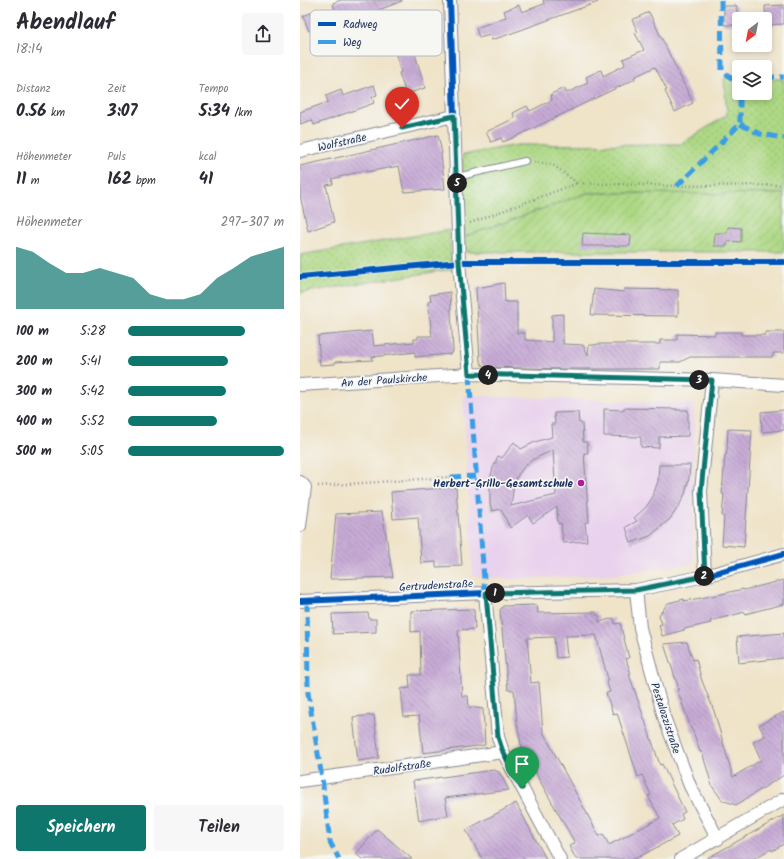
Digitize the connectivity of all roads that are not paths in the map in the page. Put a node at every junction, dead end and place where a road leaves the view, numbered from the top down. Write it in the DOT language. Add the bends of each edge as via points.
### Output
graph roads {
  1 [pos="450,0"];
  2 [pos="454,116"];
  3 [pos="300,151"];
  4 [pos="525,160"];
  5 [pos="457,177"];
  6 [pos="469,374"];
  7 [pos="712,380"];
  8 [pos="300,385"];
  9 [pos="784,385"];
  10 [pos="303,485"];
  11 [pos="300,526"];
  12 [pos="784,554"];
  13 [pos="705,576"];
  14 [pos="636,590"];
  15 [pos="486,593"];
  16 [pos="300,601"];
  17 [pos="503,752"];
  18 [pos="300,780"];
  19 [pos="784,799"];
  20 [pos="718,839"];
  21 [pos="560,859"];
  22 [pos="681,859"];
  1 -- 2 [label="street"];
  2 -- 3 [label="street, Wolfstraße"];
  2 -- 5 [label="street"];
  4 -- 5 [label="lane"];
  5 -- 6 [label="street" via="459,262"];
  6 -- 7 [label="street, An der Paulskirche"];
  6 -- 8 [label="street, An der Paulskirche"];
  7 -- 9 [label="street, An der Paulskirche"];
  7 -- 13 [label="street" via="701,491"];
  10 -- 11 [label="street"];
  12 -- 13 [label="street, Gertrudenstraße"];
  13 -- 14 [label="street, Gertrudenstraße"];
  14 -- 15 [label="street, Gertrudenstraße"];
  14 -- 20 [label="street, Pestalozzistraße" via="640,628 664,717 690,786"];
  15 -- 16 [label="street, Gertrudenstraße"];
  15 -- 17 [label="street" via="498,737"];
  17 -- 18 [label="street, Rudolfstraße"];
  17 -- 21 [label="street"];
  19 -- 20 [label="street"];
  20 -- 22 [label="street"];
}
